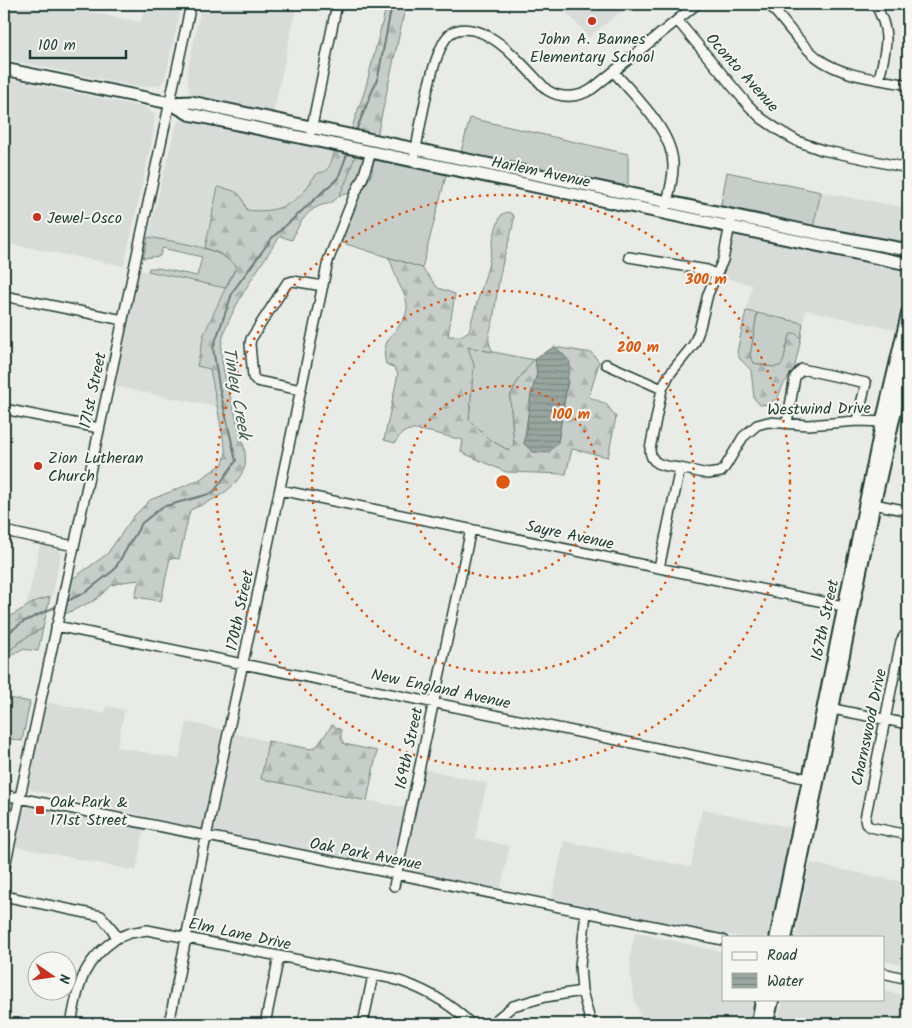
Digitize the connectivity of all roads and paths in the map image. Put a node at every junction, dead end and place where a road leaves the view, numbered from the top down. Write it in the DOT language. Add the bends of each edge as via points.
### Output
graph roads {
  1 [pos="191,4"];
  2 [pos="337,4"];
  3 [pos="697,4"];
  4 [pos="770,4"];
  5 [pos="875,4"];
  6 [pos="677,20"];
  7 [pos="4,69"];
  8 [pos="614,72"];
  9 [pos="879,79"];
  10 [pos="908,85"];
  11 [pos="170,104"];
  12 [pos="312,127"];
  13 [pos="309,139"];
  14 [pos="416,148"];
  15 [pos="370,152"];
  16 [pos="413,161"];
  17 [pos="908,168"];
  18 [pos="667,201"];
  19 [pos="664,213"];
  20 [pos="731,221"];
  21 [pos="908,250"];
  22 [pos="629,256"];
  23 [pos="908,264"];
  24 [pos="716,275"];
  25 [pos="323,286"];
  26 [pos="4,296"];
  27 [pos="908,312"];
  28 [pos="123,320"];
  29 [pos="904,346"];
  30 [pos="908,355"];
  31 [pos="606,364"];
  32 [pos="662,389"];
  33 [pos="301,390"];
  34 [pos="4,409"];
  35 [pos="857,421"];
  36 [pos="888,422"];
  37 [pos="787,423"];
  38 [pos="99,428"];
  39 [pos="680,468"];
  40 [pos="280,490"];
  41 [pos="870,504"];
  42 [pos="908,511"];
  43 [pos="471,529"];
  44 [pos="4,532"];
  45 [pos="74,546"];
  46 [pos="659,568"];
  47 [pos="849,607"];
  48 [pos="56,626"];
  49 [pos="906,636"];
  50 [pos="243,663"];
  51 [pos="434,702"];
  52 [pos="828,708"];
  53 [pos="885,720"];
  54 [pos="908,724"];
  55 [pos="813,780"];
  56 [pos="4,795"];
  57 [pos="19,798"];
  58 [pos="908,835"];
  59 [pos="207,836"];
  60 [pos="4,871"];
  61 [pos="396,874"];
  62 [pos="394,886"];
  63 [pos="4,896"];
  64 [pos="586,913"];
  65 [pos="776,936"];
  66 [pos="786,936"];
  67 [pos="187,937"];
  68 [pos="117,938"];
  69 [pos="722,940"];
  70 [pos="279,956"];
  71 [pos="884,973"];
  72 [pos="373,976"];
  73 [pos="908,979"];
  74 [pos="582,991"];
  75 [pos="762,1000"];
  76 [pos="773,1000"];
  77 [pos="71,1024"];
  78 [pos="169,1024"];
  79 [pos="265,1024"];
  80 [pos="363,1024"];
  81 [pos="471,1024"];
  82 [pos="491,1024"];
  83 [pos="591,1024"];
  84 [pos="757,1024"];
  85 [pos="767,1024"];
  1 -- 11 [label="street, 171st Street"];
  2 -- 12 [label="street"];
  3 -- 6 [label="street"];
  4 -- 9 [label="street" via="819,59 859,76"];
  5 -- 9 [label="street" via="886,30"];
  6 -- 8 [label="street"];
  6 -- 17 [label="street, Oconto Avenue" via="748,105 780,131 822,150"];
  7 -- 11 [label="main road, Harlem Avenue"];
  8 -- 14 [label="street" via="586,93 556,95 487,35 449,29 436,61"];
  8 -- 18 [label="street" via="668,139 673,169"];
  9 -- 10 [label="street"];
  11 -- 12 [label="main road, Harlem Avenue" via="191,102"];
  11 -- 13 [label="main road, Harlem Avenue" via="189,114"];
  11 -- 28 [label="street, 171st Street"];
  12 -- 13 [label="street"];
  12 -- 14 [label="main road, Harlem Avenue"];
  13 -- 15 [label="main road, Harlem Avenue"];
  14 -- 16 [label="street"];
  14 -- 18 [label="main road, Harlem Avenue"];
  15 -- 16 [label="main road, Harlem Avenue"];
  15 -- 25 [label="street, 170th Street" via="364,177 331,253"];
  16 -- 19 [label="main road, Harlem Avenue"];
  18 -- 19 [label="street"];
  18 -- 20 [label="main road, Harlem Avenue"];
  19 -- 20 [label="main road, Harlem Avenue"];
  20 -- 21 [label="main road, Harlem Avenue"];
  20 -- 23 [label="main road, Harlem Avenue"];
  20 -- 24 [label="street" via="723,260"];
  22 -- 24 [label="street" via="707,270"];
  24 -- 32 [label="street" via="694,344"];
  25 -- 33 [label="street, 170th Street"];
  25 -- 33 [label="street" via="287,283 251,339 253,377 257,381"];
  26 -- 28 [label="street"];
  27 -- 29 [label="main road, 167th Street"];
  28 -- 38 [label="street, 171st Street"];
  29 -- 36 [label="main road, 167th Street"];
  30 -- 36 [label="main road, 167th Street"];
  31 -- 32 [label="street"];
  32 -- 39 [label="street" via="650,454 655,462"];
  33 -- 40 [label="street, 170th Street"];
  34 -- 38 [label="street"];
  35 -- 36 [label="street, Westwind Drive"];
  35 -- 37 [label="street, Westwind Drive" via="808,425"];
  35 -- 37 [label="street" via="866,384 802,369 795,377"];
  36 -- 41 [label="main road, 167th Street"];
  37 -- 39 [label="street, Westwind Drive" via="768,422 751,429 721,472 708,474"];
  38 -- 45 [label="street, 171st Street"];
  39 -- 46 [label="street"];
  40 -- 43 [label="street, Sayre Avenue"];
  40 -- 50 [label="street, 170th Street"];
  41 -- 42 [label="street"];
  41 -- 47 [label="main road, 167th Street"];
  43 -- 46 [label="street, Sayre Avenue"];
  43 -- 51 [label="street, 169th Street"];
  44 -- 45 [label="street"];
  45 -- 48 [label="street, 171st Street"];
  46 -- 47 [label="street, Sayre Avenue"];
  47 -- 52 [label="main road, 167th Street"];
  48 -- 50 [label="street, New England Avenue"];
  48 -- 57 [label="street, 171st Street"];
  49 -- 53 [label="street, Charnswood Drive" via="901,641"];
  50 -- 51 [label="street, New England Avenue"];
  50 -- 59 [label="street, 170th Street"];
  51 -- 55 [label="street, New England Avenue"];
  51 -- 61 [label="street, 169th Street"];
  52 -- 53 [label="street"];
  52 -- 55 [label="main road, 167th Street"];
  53 -- 54 [label="street"];
  53 -- 58 [label="street, Charnswood Drive" via="865,819 870,828"];
  55 -- 65 [label="main road, 167th Street"];
  55 -- 66 [label="main road, 167th Street"];
  56 -- 57 [label="street, Oak Park Avenue"];
  57 -- 59 [label="street, Oak Park Avenue"];
  57 -- 60 [label="street, 171st Street"];
  59 -- 61 [label="street, Oak Park Avenue"];
  59 -- 67 [label="street, 170th Street"];
  61 -- 62 [label="street, 169th Street"];
  61 -- 64 [label="street, Oak Park Avenue"];
  63 -- 68 [label="street" via="101,916"];
  64 -- 69 [label="street, Oak Park Avenue"];
  64 -- 74 [label="street" via="580,966"];
  67 -- 68 [label="street, Elm Lane Drive" via="147,930"];
  67 -- 70 [label="street, Elm Lane Drive"];
  67 -- 78 [label="street, 170th Street"];
  68 -- 77 [label="street" via="97,954 86,969"];
  70 -- 72 [label="street, Elm Lane Drive"];
  70 -- 79 [label="street"];
  71 -- 73 [label="street"];
  72 -- 80 [label="street"];
  72 -- 81 [label="street, Elm Lane Drive" via="400,981 428,993 452,1007"];
  74 -- 82 [label="street" via="514,1006"];
  74 -- 83 [label="street"];
  75 -- 84 [label="main road"];
  76 -- 85 [label="main road"];
}
